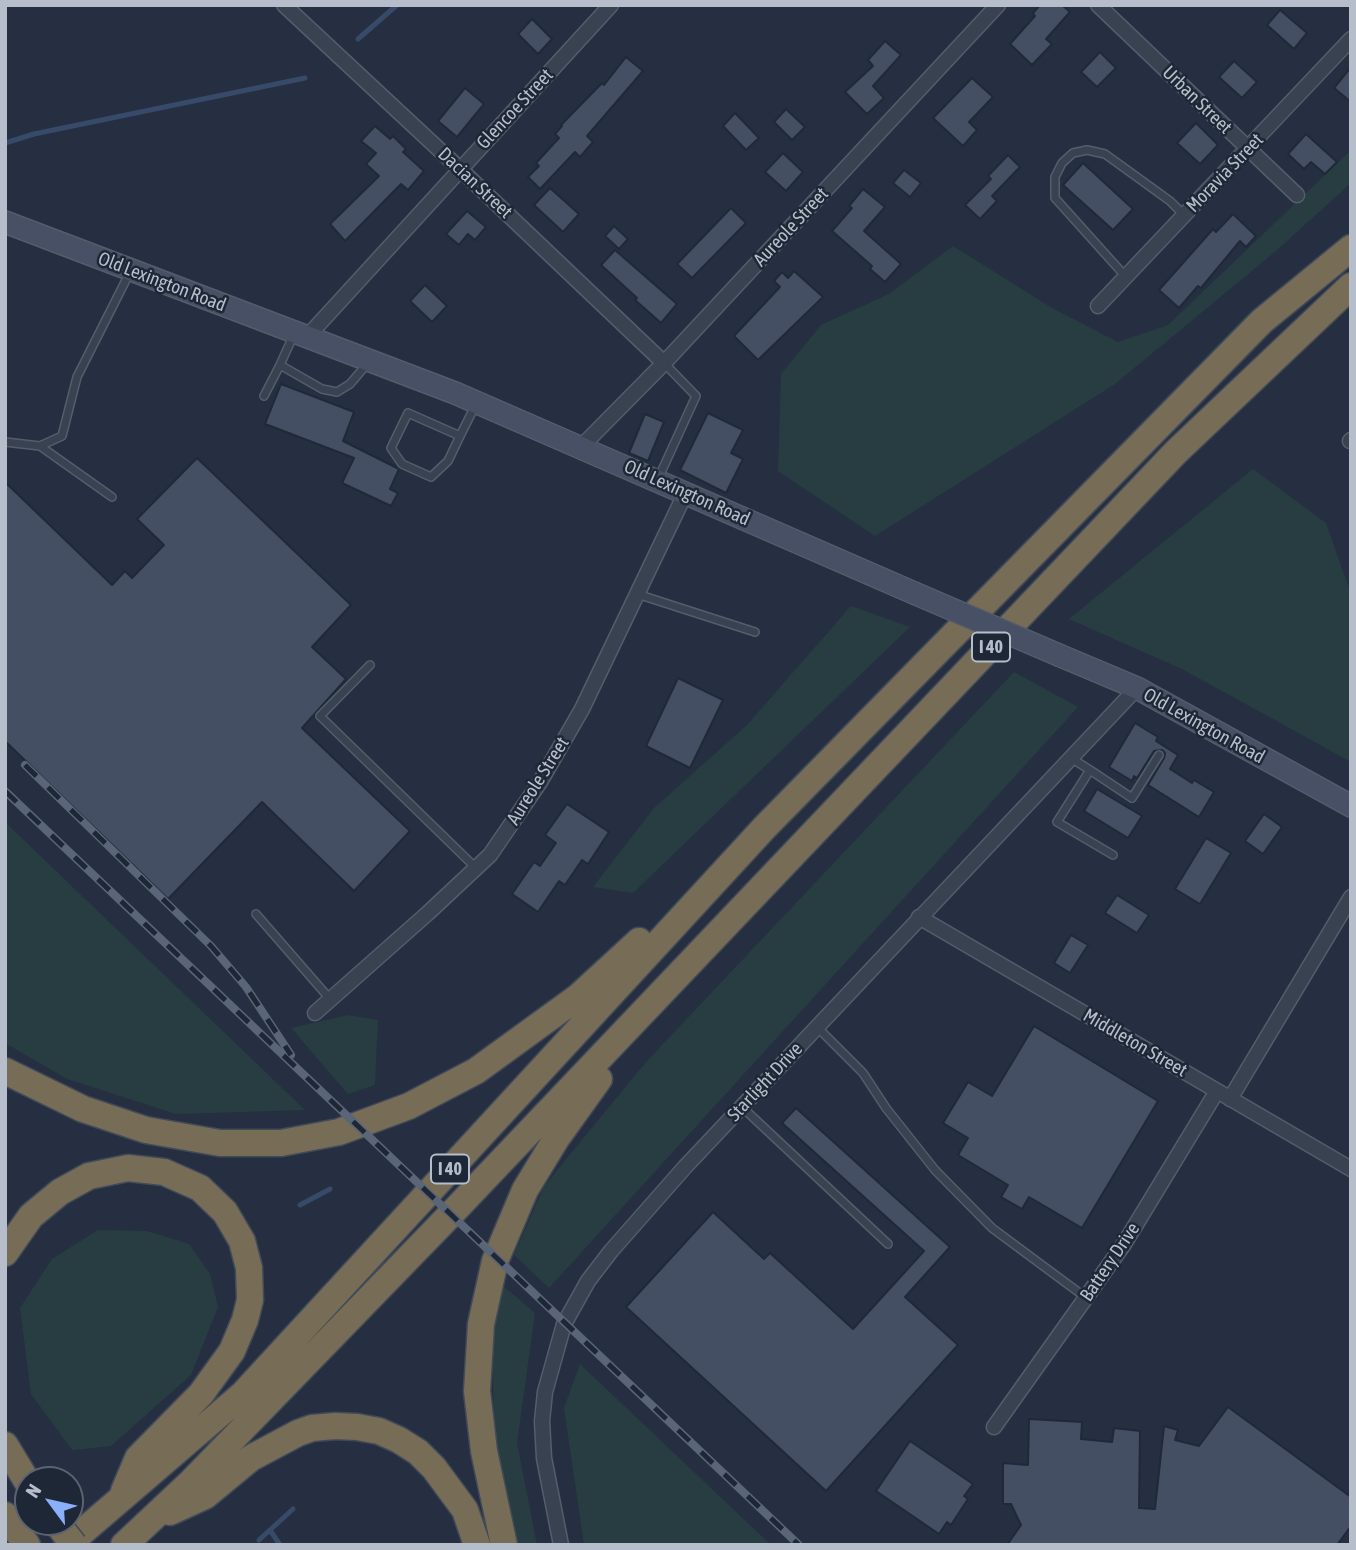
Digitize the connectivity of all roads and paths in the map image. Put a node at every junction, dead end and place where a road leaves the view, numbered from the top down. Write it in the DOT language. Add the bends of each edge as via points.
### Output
graph roads {
  1 [pos="284,5"];
  2 [pos="611,5"];
  3 [pos="998,5"];
  4 [pos="1098,5"];
  5 [pos="1351,39"];
  6 [pos="1249,149"];
  7 [pos="460,169"];
  8 [pos="1297,195"];
  9 [pos="1185,216"];
  10 [pos="5,222"];
  11 [pos="1351,248"];
  12 [pos="131,270"];
  13 [pos="1126,277"];
  14 [pos="1348,289"];
  15 [pos="1098,306"];
  16 [pos="301,334"];
  17 [pos="370,361"];
  18 [pos="664,363"];
  19 [pos="280,365"];
  20 [pos="264,396"];
  21 [pos="477,402"];
  22 [pos="460,436"];
  23 [pos="5,442"];
  24 [pos="40,446"];
  25 [pos="581,447"];
  26 [pos="658,480"];
  27 [pos="686,492"];
  28 [pos="112,497"];
  29 [pos="636,594"];
  30 [pos="755,632"];
  31 [pos="370,665"];
  32 [pos="1137,688"];
  33 [pos="1159,755"];
  34 [pos="1070,757"];
  35 [pos="1090,770"];
  36 [pos="1351,806"];
  37 [pos="765,827"];
  38 [pos="1113,855"];
  39 [pos="476,868"];
  40 [pos="1351,897"];
  41 [pos="256,914"];
  42 [pos="919,917"];
  43 [pos="330,999"];
  44 [pos="648,1009"];
  45 [pos="315,1013"];
  46 [pos="817,1026"];
  47 [pos="5,1071"];
  48 [pos="1217,1091"];
  49 [pos="1230,1099"];
  50 [pos="742,1107"];
  51 [pos="1351,1168"];
  52 [pos="888,1244"];
  53 [pos="5,1253"];
  54 [pos="1086,1298"];
  55 [pos="994,1427"];
  56 [pos="5,1445"];
  57 [pos="18,1466"];
  58 [pos="122,1496"];
  59 [pos="5,1515"];
  60 [pos="152,1520"];
  61 [pos="27,1545"];
  62 [pos="67,1545"];
  63 [pos="124,1545"];
  64 [pos="477,1545"];
  65 [pos="504,1545"];
  66 [pos="561,1545"];
  1 -- 7 [label="street, Dacian Street"];
  2 -- 7 [label="street, Glencoe Street"];
  3 -- 18 [label="street, Aureole Street"];
  4 -- 6 [label="street, Urban Street"];
  5 -- 6 [label="street, Moravia Street"];
  6 -- 8 [label="street, Urban Street"];
  6 -- 9 [label="street, Moravia Street"];
  7 -- 16 [label="street, Glencoe Street"];
  7 -- 18 [label="street, Dacian Street"];
  9 -- 13 [label="street, Moravia Street"];
  9 -- 13 [label="lane" via="1105,153 1073,153 1062,163 1055,177 1055,198"];
  10 -- 12 [label="main road, Old Lexington Road"];
  11 -- 37 [label="highway, I 40" via="1262,321"];
  12 -- 16 [label="main road, Old Lexington Road"];
  12 -- 24 [label="lane" via="77,377 62,436"];
  13 -- 15 [label="street, Moravia Street"];
  14 -- 44 [label="highway, I 40" via="1176,452"];
  16 -- 17 [label="main road, Old Lexington Road"];
  16 -- 19 [label="lane"];
  17 -- 19 [label="lane" via="351,384 337,392 322,389"];
  17 -- 21 [label="main road, Old Lexington Road"];
  18 -- 25 [label="street, Aureole Street"];
  18 -- 26 [label="lane" via="696,396"];
  19 -- 20 [label="lane"];
  21 -- 22 [label="lane"];
  21 -- 25 [label="main road, Old Lexington Road"];
  22 -- 22 [label="lane" via="448,461 431,477 402,464 391,448 408,413"];
  23 -- 24 [label="lane"];
  24 -- 28 [label="lane"];
  25 -- 26 [label="main road, Old Lexington Road"];
  26 -- 27 [label="main road, Old Lexington Road"];
  27 -- 29 [label="street, Aureole Street"];
  27 -- 32 [label="main road, Old Lexington Road, bridge"];
  29 -- 30 [label="lane"];
  29 -- 39 [label="street, Aureole Street" via="582,709 540,782"];
  31 -- 39 [label="lane" via="320,716"];
  32 -- 34 [label="street, Starlight Drive"];
  32 -- 36 [label="main road, Old Lexington Road"];
  33 -- 35 [label="lane" via="1132,798"];
  34 -- 35 [label="lane"];
  34 -- 42 [label="street, Starlight Drive"];
  35 -- 38 [label="lane" via="1057,822"];
  37 -- 47 [label="highway" via="578,997 476,1071 409,1106 339,1132 281,1143 220,1143 146,1130 83,1109"];
  37 -- 58 [label="highway, I 40" via="243,1394"];
  39 -- 43 [label="street, Aureole Street"];
  40 -- 49 [label="street"];
  41 -- 43 [label="lane"];
  42 -- 46 [label="street, Starlight Drive"];
  42 -- 48 [label="street, Middleton Street"];
  43 -- 45 [label="street, Aureole Street"];
  44 -- 60 [label="highway, I 40"];
  44 -- 65 [label="highway" via="525,1190 495,1261 481,1324 477,1391"];
  46 -- 50 [label="street, Starlight Drive"];
  46 -- 54 [label="lane" via="863,1073 935,1170 992,1228"];
  48 -- 49 [label="street, Middleton Street"];
  48 -- 54 [label="street, Battery Drive"];
  49 -- 51 [label="street, Middleton Street"];
  50 -- 52 [label="lane"];
  50 -- 66 [label="street, Starlight Drive" via="611,1251 588,1280 564,1324 542,1421 544,1458"];
  53 -- 58 [label="highway" via="31,1216 60,1192 89,1177 128,1168 164,1172 200,1188 225,1212 242,1241 250,1300 232,1351 201,1394 138,1458"];
  54 -- 55 [label="street, Battery Drive"];
  56 -- 57 [label="highway"];
  58 -- 62 [label="highway, I 40"];
  59 -- 61 [label="highway"];
  60 -- 63 [label="highway, I 40"];
  60 -- 64 [label="highway" via="205,1496 251,1458 298,1433 312,1428 357,1427 399,1440 418,1452 465,1510"];
}
